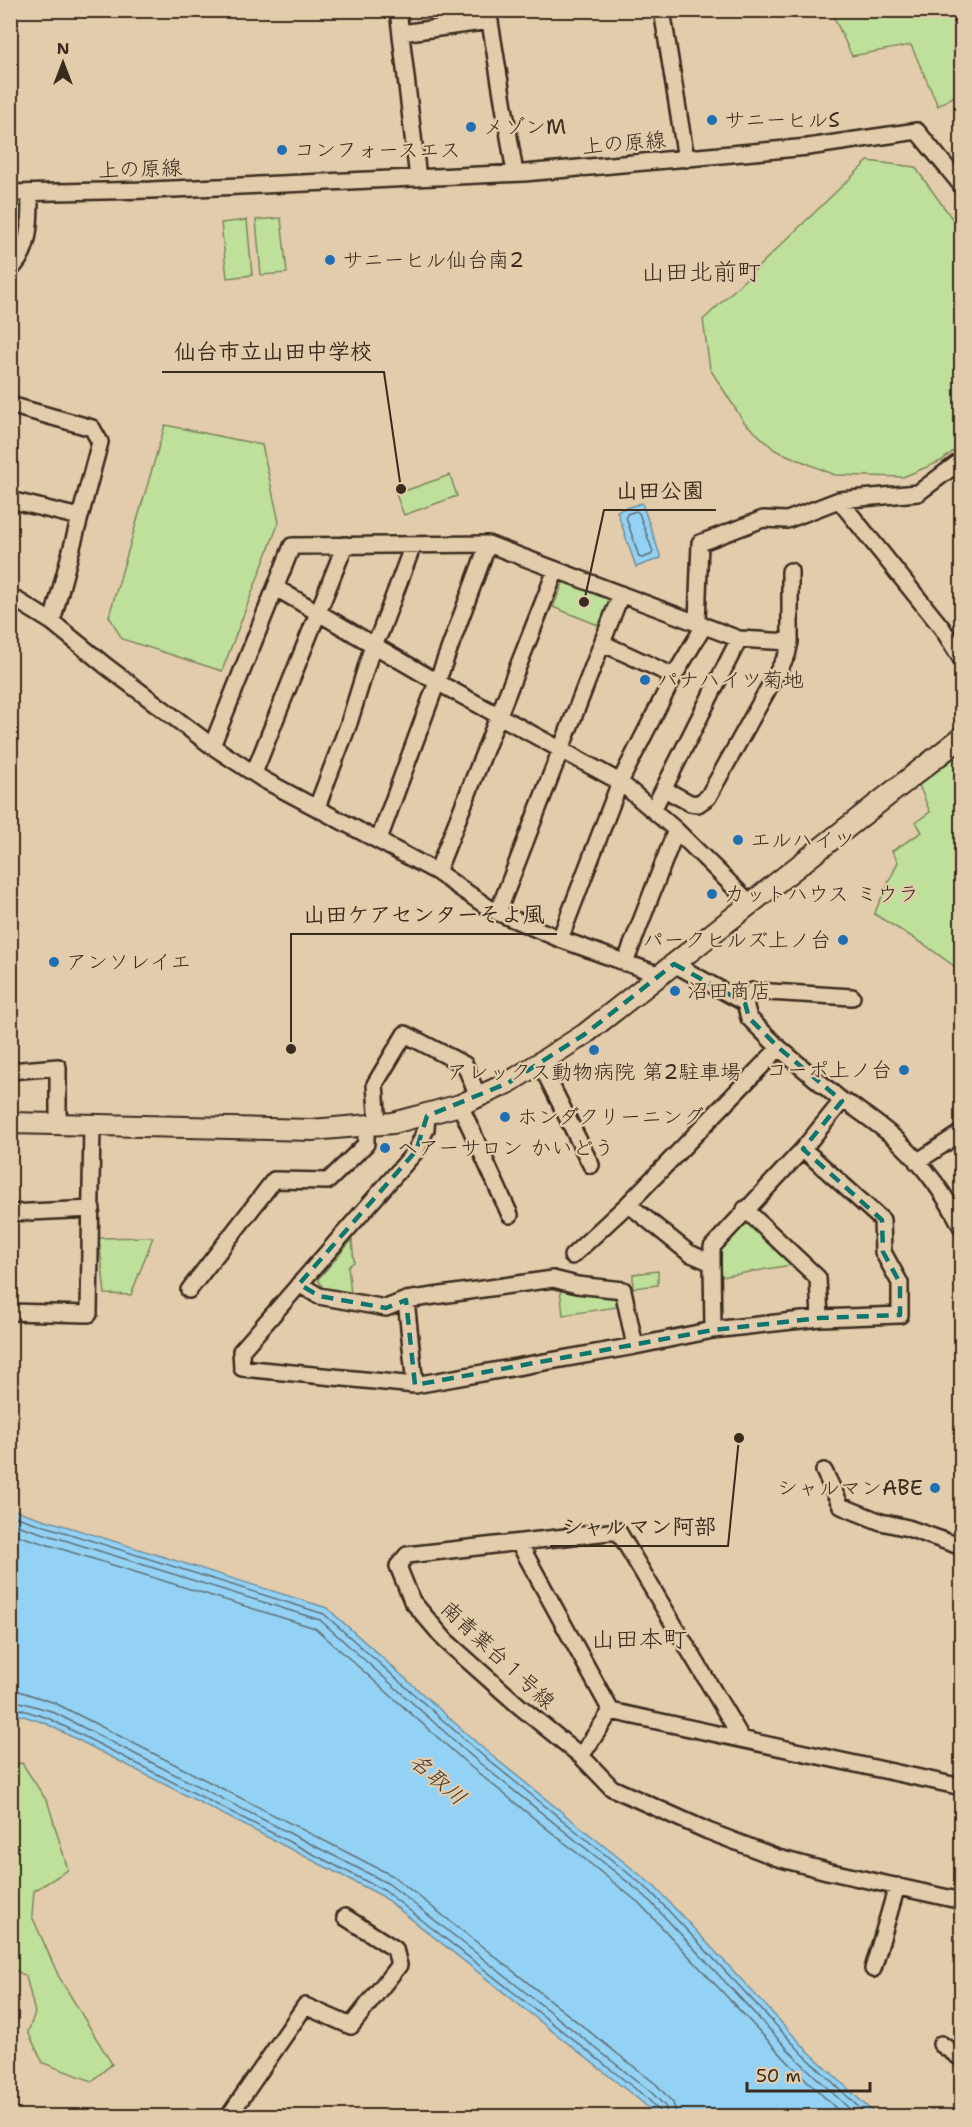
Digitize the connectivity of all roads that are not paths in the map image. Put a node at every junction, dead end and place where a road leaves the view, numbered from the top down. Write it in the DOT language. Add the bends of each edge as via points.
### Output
graph roads {
  1 [pos="398,10"];
  2 [pos="662,10"];
  3 [pos="489,16"];
  4 [pos="401,33"];
  5 [pos="686,159"];
  6 [pos="515,173"];
  7 [pos="418,178"];
  8 [pos="962,186"];
  9 [pos="10,193"];
  10 [pos="30,193"];
  11 [pos="10,270"];
  12 [pos="10,405"];
  13 [pos="962,460"];
  14 [pos="10,500"];
  15 [pos="839,500"];
  16 [pos="79,517"];
  17 [pos="488,544"];
  18 [pos="345,545"];
  19 [pos="413,545"];
  20 [pos="556,570"];
  21 [pos="789,571"];
  22 [pos="276,588"];
  23 [pos="621,594"];
  24 [pos="10,596"];
  25 [pos="318,613"];
  26 [pos="52,622"];
  27 [pos="701,624"];
  28 [pos="739,639"];
  29 [pos="789,642"];
  30 [pos="602,643"];
  31 [pos="373,645"];
  32 [pos="962,660"];
  33 [pos="674,675"];
  34 [pos="437,682"];
  35 [pos="500,717"];
  36 [pos="962,737"];
  37 [pos="212,746"];
  38 [pos="561,750"];
  39 [pos="254,773"];
  40 [pos="620,782"];
  41 [pos="664,789"];
  42 [pos="317,807"];
  43 [pos="653,810"];
  44 [pos="676,830"];
  45 [pos="379,839"];
  46 [pos="437,872"];
  47 [pos="751,904"];
  48 [pos="498,912"];
  49 [pos="560,939"];
  50 [pos="625,963"];
  51 [pos="667,969"];
  52 [pos="852,997"];
  53 [pos="744,1003"];
  54 [pos="779,1048"];
  55 [pos="540,1063"];
  56 [pos="10,1071"];
  57 [pos="469,1101"];
  58 [pos="842,1101"];
  59 [pos="427,1116"];
  60 [pos="10,1123"];
  61 [pos="58,1123"];
  62 [pos="92,1124"];
  63 [pos="372,1126"];
  64 [pos="962,1132"];
  65 [pos="803,1149"];
  66 [pos="917,1162"];
  67 [pos="591,1165"];
  68 [pos="628,1204"];
  69 [pos="92,1209"];
  70 [pos="745,1209"];
  71 [pos="958,1210"];
  72 [pos="10,1213"];
  73 [pos="510,1215"];
  74 [pos="961,1227"];
  75 [pos="572,1256"];
  76 [pos="712,1263"];
  77 [pos="299,1284"];
  78 [pos="189,1290"];
  79 [pos="406,1300"];
  80 [pos="10,1312"];
  81 [pos="820,1318"];
  82 [pos="713,1330"];
  83 [pos="635,1346"];
  84 [pos="415,1385"];
  85 [pos="824,1471"];
  86 [pos="519,1543"];
  87 [pos="962,1547"];
  88 [pos="611,1710"];
  89 [pos="742,1739"];
  90 [pos="581,1756"];
  91 [pos="962,1787"];
  92 [pos="897,1886"];
  93 [pos="962,1901"];
  94 [pos="345,1917"];
  95 [pos="873,1969"];
  96 [pos="941,2044"];
  97 [pos="962,2059"];
  98 [pos="229,2116"];
  1 -- 4 [label="street"];
  2 -- 5 [label="street"];
  3 -- 4 [label="street"];
  3 -- 6 [label="street"];
  4 -- 7 [label="street"];
  5 -- 6 [label="street, 上の原線"];
  5 -- 8 [label="street, 上の原線" via="917,131"];
  6 -- 7 [label="street, 上の原線"];
  7 -- 10 [label="street, 上の原線"];
  9 -- 10 [label="street, 上の原線"];
  10 -- 11 [label="street" via="25,247"];
  12 -- 16 [label="street" via="92,428 100,442"];
  13 -- 15 [label="street" via="918,493"];
  14 -- 16 [label="street"];
  15 -- 27 [label="street" via="787,520 763,519 699,543"];
  15 -- 32 [label="street" via="942,628"];
  16 -- 26 [label="street"];
  17 -- 19 [label="street"];
  17 -- 20 [label="street"];
  17 -- 34 [label="street"];
  18 -- 19 [label="street"];
  18 -- 22 [label="street" via="292,546"];
  18 -- 25 [label="street"];
  19 -- 31 [label="street"];
  20 -- 23 [label="street"];
  20 -- 35 [label="street"];
  21 -- 29 [label="street"];
  22 -- 25 [label="street"];
  22 -- 37 [label="street"];
  23 -- 27 [label="street"];
  23 -- 30 [label="street"];
  24 -- 26 [label="street"];
  25 -- 31 [label="street"];
  25 -- 39 [label="street"];
  26 -- 37 [label="street"];
  27 -- 28 [label="street"];
  27 -- 33 [label="street"];
  28 -- 29 [label="street"];
  28 -- 41 [label="street"];
  29 -- 41 [label="street" via="787,655 708,797 698,804 690,803"];
  30 -- 33 [label="street"];
  30 -- 38 [label="street"];
  31 -- 34 [label="street"];
  31 -- 42 [label="street"];
  33 -- 40 [label="street"];
  34 -- 35 [label="street"];
  34 -- 45 [label="street"];
  35 -- 38 [label="street"];
  35 -- 46 [label="street"];
  36 -- 47 [label="street"];
  37 -- 39 [label="street"];
  38 -- 40 [label="street"];
  38 -- 48 [label="street"];
  39 -- 42 [label="street"];
  40 -- 43 [label="street"];
  40 -- 49 [label="street"];
  41 -- 43 [label="street"];
  42 -- 45 [label="street"];
  43 -- 44 [label="street"];
  44 -- 47 [label="street"];
  44 -- 50 [label="street"];
  45 -- 46 [label="street"];
  46 -- 48 [label="street"];
  47 -- 51 [label="street"];
  48 -- 49 [label="street"];
  49 -- 50 [label="street"];
  50 -- 51 [label="street"];
  51 -- 53 [label="street"];
  51 -- 55 [label="street" via="585,1034"];
  52 -- 53 [label="street" via="753,991"];
  53 -- 54 [label="street" via="749,1018"];
  54 -- 58 [label="street"];
  54 -- 68 [label="street"];
  55 -- 57 [label="street"];
  55 -- 67 [label="street"];
  56 -- 61 [label="street" via="58,1067"];
  57 -- 59 [label="street"];
  57 -- 63 [label="street" via="465,1065 405,1034 375,1084"];
  57 -- 73 [label="street"];
  58 -- 65 [label="street"];
  58 -- 66 [label="street" via="899,1142"];
  59 -- 63 [label="street"];
  59 -- 77 [label="street" via="416,1151"];
  60 -- 61 [label="street"];
  61 -- 62 [label="street"];
  62 -- 63 [label="street" via="312,1130"];
  62 -- 69 [label="street"];
  63 -- 78 [label="street" via="366,1144 328,1181 274,1180"];
  64 -- 66 [label="street"];
  65 -- 70 [label="street"];
  65 -- 81 [label="street" via="882,1220 883,1252 900,1283 900,1315"];
  66 -- 71 [label="street"];
  68 -- 75 [label="street"];
  68 -- 76 [label="street" via="688,1253"];
  69 -- 72 [label="street"];
  69 -- 80 [label="street" via="89,1314"];
  70 -- 76 [label="street" via="712,1247"];
  70 -- 81 [label="street" via="818,1278"];
  71 -- 74 [label="street"];
  76 -- 82 [label="street"];
  77 -- 79 [label="street" via="319,1296 386,1308"];
  77 -- 84 [label="street" via="241,1351 242,1368"];
  79 -- 83 [label="street" via="553,1279 623,1290"];
  79 -- 84 [label="street"];
  81 -- 82 [label="street"];
  82 -- 83 [label="street"];
  83 -- 84 [label="street"];
  85 -- 87 [label="street" via="841,1506"];
  86 -- 88 [label="street"];
  86 -- 89 [label="street, 南青葉台１号線" via="618,1531"];
  86 -- 90 [label="street, 南青葉台１号線" via="407,1556 398,1566 412,1601 446,1641"];
  88 -- 89 [label="street"];
  88 -- 90 [label="street"];
  89 -- 91 [label="street"];
  90 -- 92 [label="street" via="612,1788 708,1831 778,1858"];
  92 -- 93 [label="street"];
  92 -- 95 [label="street"];
  94 -- 98 [label="street" via="395,1949 399,1965 351,2026 305,2006"];
  96 -- 97 [label="street"];
}
